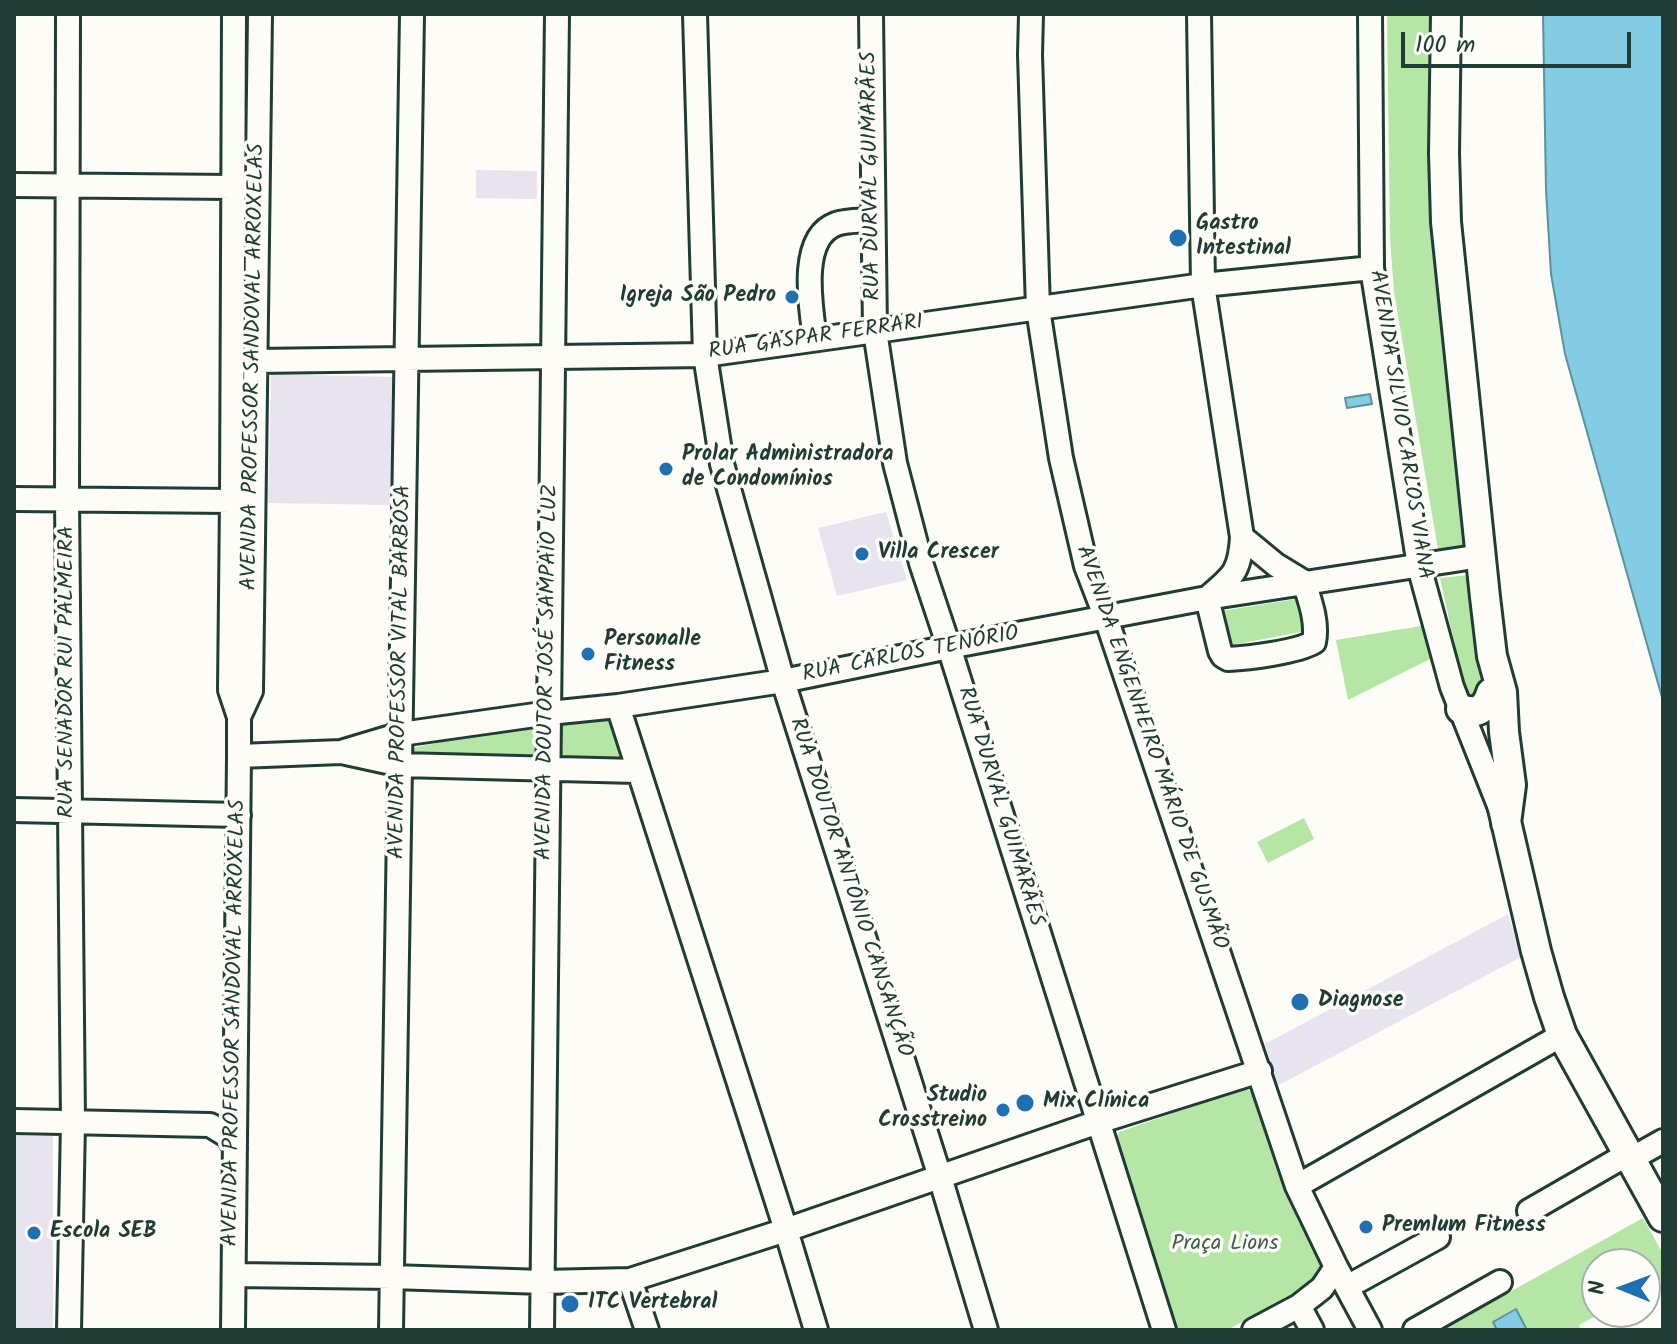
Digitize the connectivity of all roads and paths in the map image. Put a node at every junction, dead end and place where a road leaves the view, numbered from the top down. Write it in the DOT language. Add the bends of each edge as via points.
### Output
graph roads {
  1 [pos="68,14"];
  2 [pos="234,14"];
  3 [pos="260,14"];
  4 [pos="412,14"];
  5 [pos="557,14"];
  6 [pos="695,14"];
  7 [pos="871,14"];
  8 [pos="1031,14"];
  9 [pos="1199,14"];
  10 [pos="1370,14"];
  11 [pos="1446,14"];
  12 [pos="14,185"];
  13 [pos="67,185"];
  14 [pos="233,187"];
  15 [pos="873,220"];
  16 [pos="1372,268"];
  17 [pos="1203,285"];
  18 [pos="1038,309"];
  19 [pos="875,331"];
  20 [pos="815,339"];
  21 [pos="705,355"];
  22 [pos="553,356"];
  23 [pos="406,359"];
  24 [pos="256,361"];
  25 [pos="254,492"];
  26 [pos="14,499"];
  27 [pos="67,500"];
  28 [pos="232,501"];
  29 [pos="1242,537"];
  30 [pos="1481,556"];
  31 [pos="1419,566"];
  32 [pos="1304,582"];
  33 [pos="1207,598"];
  34 [pos="1106,618"];
  35 [pos="949,647"];
  36 [pos="1492,656"];
  37 [pos="783,681"];
  38 [pos="1491,693"];
  39 [pos="618,706"];
  40 [pos="1461,709"];
  41 [pos="549,713"];
  42 [pos="239,717"];
  43 [pos="401,734"];
  44 [pos="341,752"];
  45 [pos="239,756"];
  46 [pos="401,765"];
  47 [pos="548,769"];
  48 [pos="637,771"];
  49 [pos="14,810"];
  50 [pos="70,812"];
  51 [pos="239,815"];
  52 [pos="1506,823"];
  53 [pos="1562,1035"];
  54 [pos="1260,1071"];
  55 [pos="235,1098"];
  56 [pos="14,1121"];
  57 [pos="73,1122"];
  58 [pos="1098,1122"];
  59 [pos="210,1125"];
  60 [pos="1663,1141"];
  61 [pos="235,1148"];
  62 [pos="1630,1157"];
  63 [pos="940,1177"];
  64 [pos="1297,1186"];
  65 [pos="1529,1211"];
  66 [pos="1663,1217"];
  67 [pos="786,1230"];
  68 [pos="1438,1237"];
  69 [pos="1336,1267"];
  70 [pos="234,1275"];
  71 [pos="392,1277"];
  72 [pos="630,1280"];
  73 [pos="543,1282"];
  74 [pos="1500,1282"];
  75 [pos="1347,1287"];
  76 [pos="1299,1306"];
  77 [pos="69,1330"];
  78 [pos="233,1330"];
  79 [pos="391,1330"];
  80 [pos="542,1330"];
  81 [pos="647,1330"];
  82 [pos="816,1330"];
  83 [pos="986,1330"];
  84 [pos="1164,1330"];
  85 [pos="1254,1330"];
  86 [pos="1312,1330"];
  87 [pos="1370,1330"];
  88 [pos="1415,1330"];
  1 -- 13 [label="street, RUA SENADOR RUI PALMEIRA"];
  2 -- 14 [label="street, AVENIDA PROFESSOR SANDOVAL ARROXELAS"];
  3 -- 24 [label="street, AVENIDA PROFESSOR SANDOVAL ARROXELAS"];
  4 -- 23 [label="street, AVENIDA PROFESSOR VITAL BARBOSA"];
  5 -- 22 [label="street, AVENIDA DOUTOR JOSÉ SAMPAIO LUZ"];
  6 -- 21 [label="street, RUA DOUTOR ANTÔNIO CANSANÇÃO"];
  7 -- 15 [label="street, RUA DURVAL GUIMARÃES"];
  8 -- 18 [label="street, AVENIDA ENGENHEIRO MÁRIO DE GUSMÃO"];
  9 -- 17 [label="street"];
  10 -- 16 [label="street, AVENIDA SILVIO CARLOS VIANA"];
  11 -- 30 [label="main road, AVENIDA SILVIO CARLOS VIANA" via="1446,222"];
  12 -- 13 [label="street"];
  13 -- 14 [label="street"];
  13 -- 27 [label="street, RUA SENADOR RUI PALMEIRA"];
  14 -- 28 [label="street, AVENIDA PROFESSOR SANDOVAL ARROXELAS"];
  15 -- 19 [label="street, RUA DURVAL GUIMARÃES"];
  15 -- 20 [label="street" via="831,226 813,251"];
  16 -- 17 [label="street, RUA GASPAR FERRARI"];
  16 -- 31 [label="street, AVENIDA SILVIO CARLOS VIANA"];
  17 -- 18 [label="street, RUA GASPAR FERRARI"];
  17 -- 29 [label="street"];
  18 -- 19 [label="street, RUA GASPAR FERRARI"];
  18 -- 34 [label="street, AVENIDA ENGENHEIRO MÁRIO DE GUSMÃO" via="1061,458 1086,566"];
  19 -- 20 [label="street, RUA GASPAR FERRARI"];
  19 -- 35 [label="street, RUA DURVAL GUIMARÃES" via="895,463"];
  20 -- 21 [label="street, RUA GASPAR FERRARI"];
  21 -- 22 [label="street, RUA GASPAR FERRARI"];
  21 -- 37 [label="street, RUA DOUTOR ANTÔNIO CANSANÇÃO" via="722,464"];
  22 -- 23 [label="street, RUA GASPAR FERRARI"];
  22 -- 41 [label="street, AVENIDA DOUTOR JOSÉ SAMPAIO LUZ"];
  23 -- 24 [label="street, RUA GASPAR FERRARI"];
  23 -- 43 [label="street, AVENIDA PROFESSOR VITAL BARBOSA"];
  24 -- 25 [label="street, AVENIDA PROFESSOR SANDOVAL ARROXELAS"];
  25 -- 28 [label="street"];
  25 -- 42 [label="street, AVENIDA PROFESSOR SANDOVAL ARROXELAS" via="251,691"];
  26 -- 27 [label="street"];
  27 -- 28 [label="street"];
  27 -- 50 [label="street, RUA SENADOR RUI PALMEIRA"];
  28 -- 42 [label="street, AVENIDA PROFESSOR SANDOVAL ARROXELAS" via="230,690"];
  29 -- 32 [label="street"];
  29 -- 33 [label="street" via="1238,568"];
  30 -- 31 [label="street, RUA CARLOS TENÓRIO"];
  30 -- 36 [label="main road, AVENIDA SILVIO CARLOS VIANA"];
  31 -- 32 [label="street, RUA CARLOS TENÓRIO"];
  31 -- 40 [label="street, AVENIDA SILVIO CARLOS VIANA"];
  32 -- 33 [label="street, RUA CARLOS TENÓRIO"];
  32 -- 33 [label="street" via="1315,621 1314,642 1263,654 1223,656"];
  33 -- 34 [label="street, RUA CARLOS TENÓRIO"];
  34 -- 35 [label="street, RUA CARLOS TENÓRIO"];
  34 -- 54 [label="street, AVENIDA ENGENHEIRO MÁRIO DE GUSMÃO"];
  35 -- 37 [label="street, RUA CARLOS TENÓRIO"];
  35 -- 58 [label="street, RUA DURVAL GUIMARÃES"];
  36 -- 38 [label="main road, AVENIDA SILVIO CARLOS VIANA"];
  36 -- 52 [label="main road, AVENIDA SILVIO CARLOS VIANA" via="1502,692 1511,785"];
  37 -- 39 [label="street, RUA CARLOS TENÓRIO"];
  37 -- 63 [label="street, RUA DOUTOR ANTÔNIO CANSANÇÃO"];
  38 -- 40 [label="main road" via="1478,711"];
  38 -- 52 [label="main road, AVENIDA SILVIO CARLOS VIANA"];
  39 -- 41 [label="street, RUA CARLOS TENÓRIO"];
  39 -- 48 [label="street"];
  40 -- 52 [label="street, AVENIDA SILVIO CARLOS VIANA"];
  41 -- 43 [label="street, RUA CARLOS TENÓRIO"];
  41 -- 47 [label="street, AVENIDA DOUTOR JOSÉ SAMPAIO LUZ"];
  42 -- 45 [label="street, AVENIDA PROFESSOR SANDOVAL ARROXELAS"];
  43 -- 44 [label="street, RUA CARLOS TENÓRIO"];
  43 -- 46 [label="street, AVENIDA PROFESSOR VITAL BARBOSA"];
  44 -- 45 [label="street, RUA CARLOS TENÓRIO"];
  44 -- 46 [label="street, RUA CARLOS TENÓRIO"];
  45 -- 51 [label="street, AVENIDA PROFESSOR SANDOVAL ARROXELAS"];
  46 -- 47 [label="street, RUA CARLOS TENÓRIO"];
  46 -- 71 [label="street, AVENIDA PROFESSOR VITAL BARBOSA"];
  47 -- 48 [label="street, RUA CARLOS TENÓRIO"];
  47 -- 73 [label="street, AVENIDA DOUTOR JOSÉ SAMPAIO LUZ"];
  48 -- 67 [label="street"];
  49 -- 50 [label="street"];
  50 -- 51 [label="street"];
  50 -- 57 [label="street, RUA SENADOR RUI PALMEIRA"];
  51 -- 55 [label="street, AVENIDA PROFESSOR SANDOVAL ARROXELAS"];
  52 -- 53 [label="main road, AVENIDA SILVIO CARLOS VIANA"];
  53 -- 62 [label="main road, AVENIDA SILVIO CARLOS VIANA"];
  53 -- 64 [label="street"];
  54 -- 58 [label="street"];
  54 -- 64 [label="street, AVENIDA ENGENHEIRO MÁRIO DE GUSMÃO"];
  55 -- 59 [label="street" via="227,1114"];
  55 -- 61 [label="street, AVENIDA PROFESSOR SANDOVAL ARROXELAS"];
  56 -- 57 [label="street"];
  57 -- 59 [label="street"];
  57 -- 77 [label="street, RUA SENADOR RUI PALMEIRA"];
  58 -- 63 [label="street"];
  58 -- 84 [label="street, RUA DURVAL GUIMARÃES"];
  59 -- 61 [label="street" via="222,1130"];
  60 -- 62 [label="street"];
  61 -- 70 [label="street, AVENIDA PROFESSOR SANDOVAL ARROXELAS"];
  62 -- 65 [label="street"];
  62 -- 66 [label="main road, AVENIDA SILVIO CARLOS VIANA"];
  63 -- 67 [label="street"];
  63 -- 83 [label="street, RUA DOUTOR ANTÔNIO CANSANÇÃO"];
  64 -- 69 [label="street, AVENIDA ENGENHEIRO MÁRIO DE GUSMÃO"];
  67 -- 72 [label="street"];
  67 -- 82 [label="street"];
  68 -- 75 [label="street"];
  69 -- 75 [label="street, AVENIDA ENGENHEIRO MÁRIO DE GUSMÃO"];
  69 -- 76 [label="street" via="1322,1288"];
  70 -- 71 [label="street"];
  70 -- 78 [label="street, AVENIDA PROFESSOR SANDOVAL ARROXELAS"];
  71 -- 73 [label="street"];
  71 -- 79 [label="street, AVENIDA PROFESSOR VITAL BARBOSA"];
  72 -- 73 [label="street"];
  72 -- 81 [label="street"];
  73 -- 80 [label="street, AVENIDA DOUTOR JOSÉ SAMPAIO LUZ"];
  74 -- 88 [label="street"];
  75 -- 87 [label="street, AVENIDA ENGENHEIRO MÁRIO DE GUSMÃO"];
  76 -- 85 [label="street"];
  76 -- 86 [label="street"];
}
